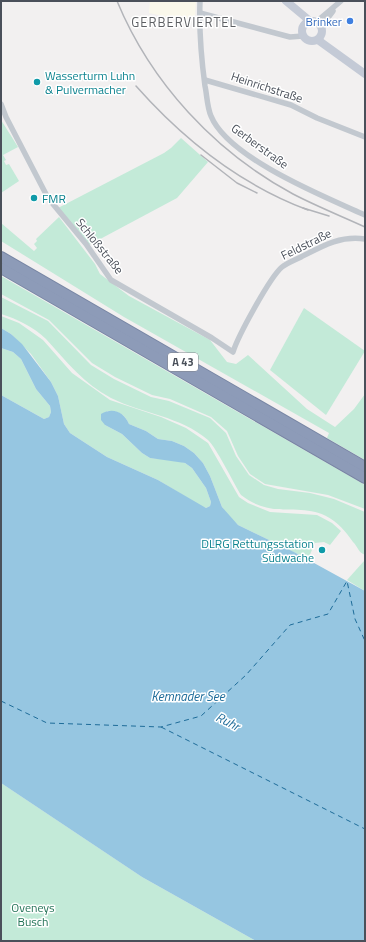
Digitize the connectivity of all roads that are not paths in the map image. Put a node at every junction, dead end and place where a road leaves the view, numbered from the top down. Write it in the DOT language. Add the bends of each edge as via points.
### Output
graph roads {
  1 [pos="200,1"];
  2 [pos="341,1"];
  3 [pos="288,2"];
  4 [pos="200,13"];
  5 [pos="315,28"];
  6 [pos="303,36"];
  7 [pos="365,74"];
  8 [pos="204,80"];
  9 [pos="1,104"];
  10 [pos="365,137"];
  11 [pos="365,214"];
  12 [pos="365,239"];
  13 [pos="1,257"];
  14 [pos="1,268"];
  15 [pos="233,352"];
  16 [pos="365,467"];
  17 [pos="365,478"];
  1 -- 4 [label="street, Gerberstraße"];
  2 -- 5 [label="street"];
  3 -- 5 [label="main road"];
  4 -- 6 [label="street" via="290,37"];
  4 -- 8 [label="street, Gerberstraße"];
  5 -- 6 [label="main road" via="302,31"];
  5 -- 6 [label="main road" via="308,41"];
  5 -- 7 [label="main road" via="335,52"];
  8 -- 10 [label="street, Heinrichstraße" via="291,105"];
  8 -- 11 [label="street, Gerberstraße" via="211,116 218,128 238,146 294,183"];
  9 -- 15 [label="street, Schloßstraße" via="48,198 112,280"];
  12 -- 15 [label="street, Feldstraße" via="354,237 332,242 282,267 240,334"];
  13 -- 16 [label="highway, A 43"];
  14 -- 17 [label="highway, A 43"];
}
